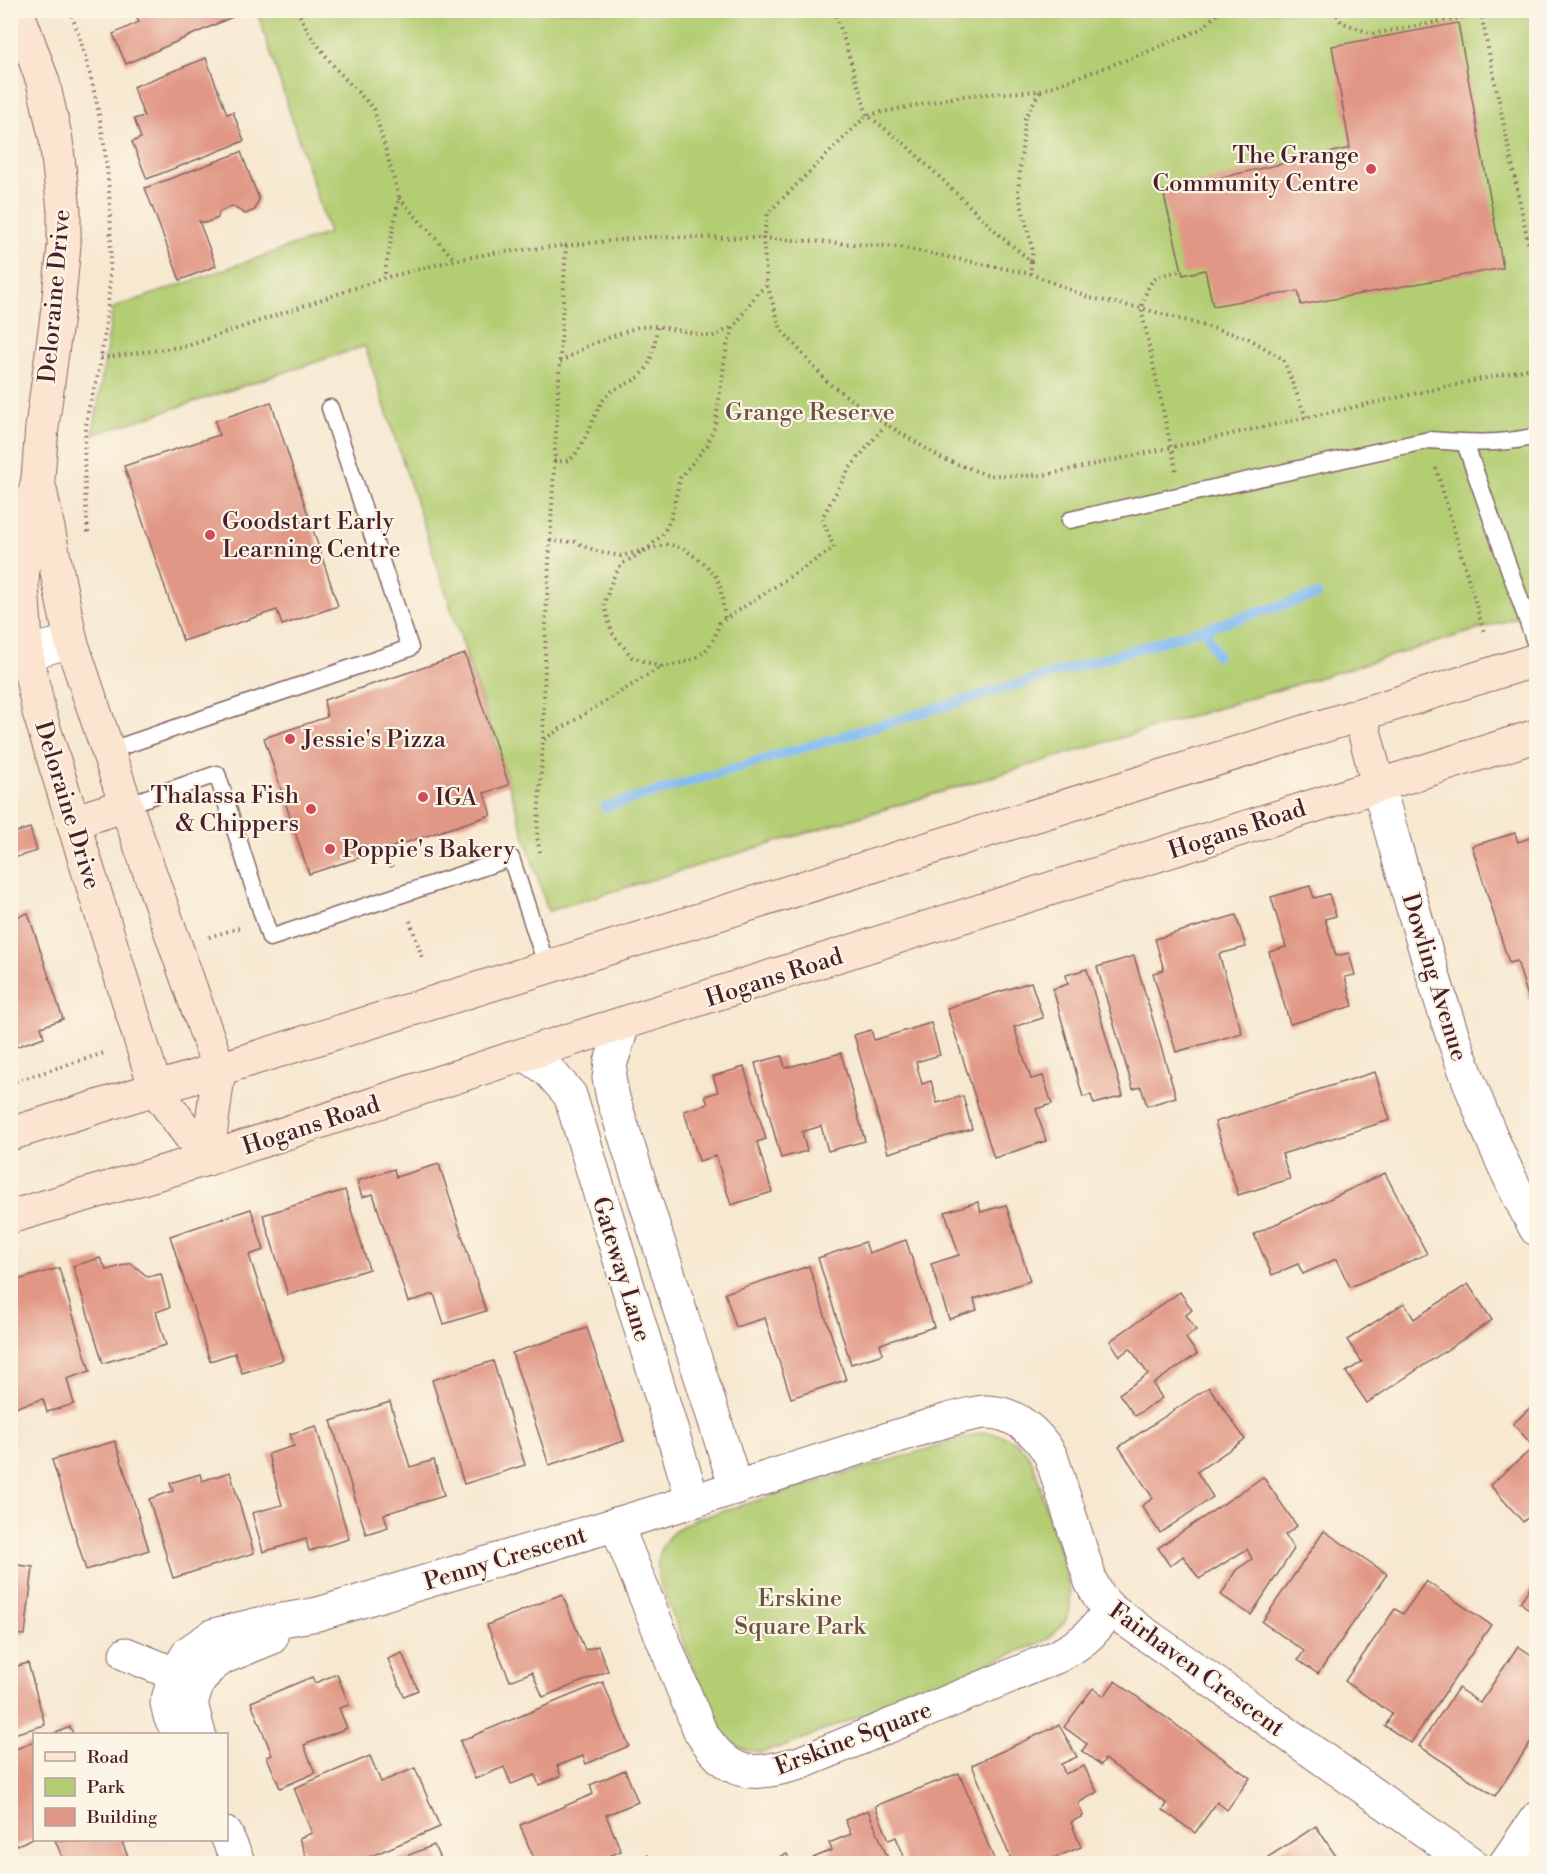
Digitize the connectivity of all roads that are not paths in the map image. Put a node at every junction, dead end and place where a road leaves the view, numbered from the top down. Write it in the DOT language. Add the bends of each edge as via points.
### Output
graph roads {
  1 [pos="17,10"];
  2 [pos="330,408"];
  3 [pos="1536,436"];
  4 [pos="1465,443"];
  5 [pos="38,478"];
  6 [pos="1070,520"];
  7 [pos="71,641"];
  8 [pos="1536,645"];
  9 [pos="19,657"];
  10 [pos="1536,660"];
  11 [pos="1360,715"];
  12 [pos="1536,736"];
  13 [pos="108,752"];
  14 [pos="1378,785"];
  15 [pos="126,805"];
  16 [pos="73,822"];
  17 [pos="547,968"];
  18 [pos="623,1025"];
  19 [pos="525,1054"];
  20 [pos="219,1069"];
  21 [pos="156,1090"];
  22 [pos="10,1134"];
  23 [pos="207,1159"];
  24 [pos="10,1217"];
  25 [pos="1536,1229"];
  26 [pos="735,1488"];
  27 [pos="693,1501"];
  28 [pos="616,1524"];
  29 [pos="1110,1609"];
  30 [pos="126,1654"];
  31 [pos="186,1679"];
  32 [pos="178,1733"];
  33 [pos="199,1733"];
  34 [pos="1536,1819"];
  35 [pos="1472,1863"];
  36 [pos="1505,1863"];
  1 -- 5 [label="street, Deloraine Drive" via="43,82 56,140 64,210 58,308"];
  2 -- 13 [label="lane" via="410,648"];
  3 -- 4 [label="lane"];
  4 -- 6 [label="lane" via="1429,440"];
  4 -- 8 [label="lane"];
  5 -- 7 [label="street, Deloraine Drive"];
  5 -- 9 [label="street, Deloraine Drive" via="24,543"];
  7 -- 9 [label="street"];
  7 -- 13 [label="street, Deloraine Drive"];
  9 -- 16 [label="street, Deloraine Drive"];
  10 -- 11 [label="street"];
  11 -- 14 [label="street, Dowling Avenue"];
  11 -- 17 [label="street"];
  12 -- 14 [label="street, Hogans Road"];
  13 -- 15 [label="street, Deloraine Drive"];
  14 -- 18 [label="street, Hogans Road"];
  14 -- 25 [label="street, Dowling Avenue" via="1467,1077 1512,1186"];
  15 -- 16 [label="street"];
  15 -- 17 [label="lane" via="218,774 270,938 511,858"];
  15 -- 20 [label="street, Deloraine Drive"];
  16 -- 21 [label="street, Deloraine Drive"];
  17 -- 20 [label="street"];
  18 -- 19 [label="street, Hogans Road"];
  18 -- 26 [label="street, Gateway Lane" via="610,1070 613,1098"];
  19 -- 23 [label="street, Hogans Road"];
  19 -- 27 [label="street, Gateway Lane" via="548,1070 570,1095"];
  20 -- 21 [label="street"];
  20 -- 23 [label="street"];
  21 -- 22 [label="street"];
  21 -- 23 [label="street, Deloraine Drive"];
  23 -- 24 [label="street, Hogans Road"];
  26 -- 27 [label="street, Fairhaven Crescent"];
  26 -- 29 [label="street, Fairhaven Crescent" via="948,1420 998,1413 1016,1420 1044,1442 1091,1582"];
  27 -- 28 [label="street, Penny Crescent"];
  28 -- 29 [label="street, Erskine Square" via="700,1731 711,1749 742,1772 759,1773 800,1763 1056,1657 1081,1644"];
  28 -- 31 [label="street, Penny Crescent" via="318,1614 214,1635 189,1652"];
  29 -- 35 [label="street, Fairhaven Crescent"];
  30 -- 31 [label="street"];
  31 -- 32 [label="street, Penny Crescent" via="168,1703"];
  31 -- 33 [label="street, Penny Crescent"];
  34 -- 36 [label="street"];
}
